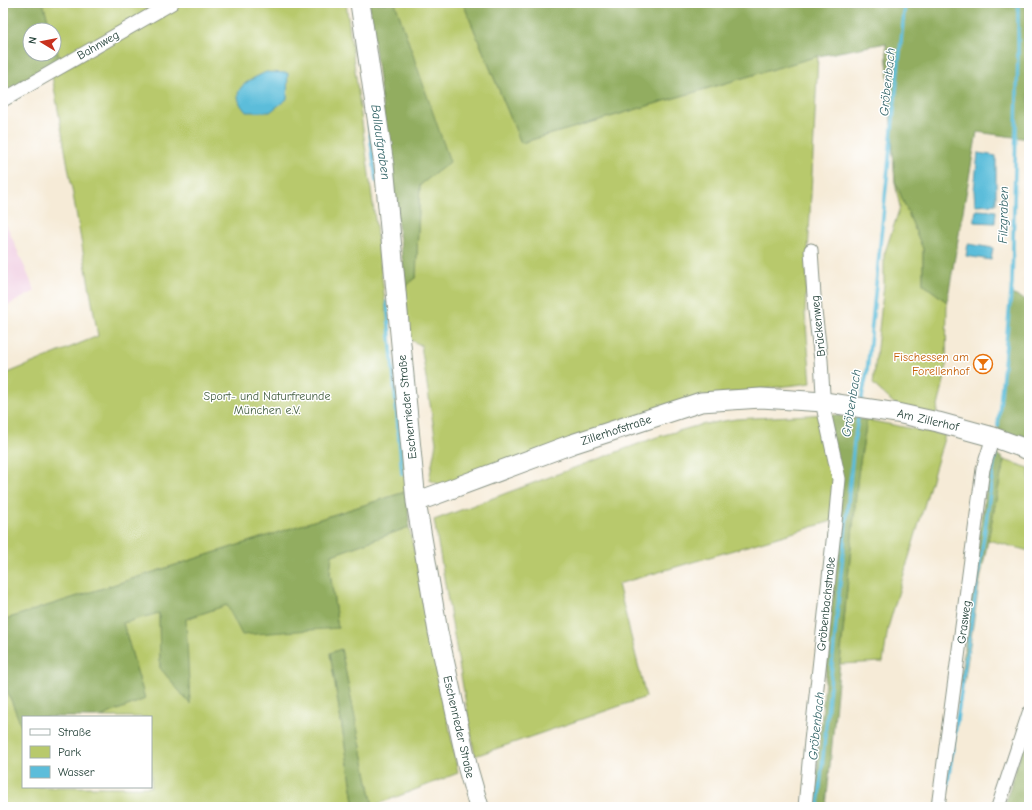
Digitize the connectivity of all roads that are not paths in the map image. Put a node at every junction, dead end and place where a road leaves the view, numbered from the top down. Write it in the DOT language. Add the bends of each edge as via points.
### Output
graph roads {
  1 [pos="172,3"];
  2 [pos="360,3"];
  3 [pos="3,100"];
  4 [pos="811,250"];
  5 [pos="824,402"];
  6 [pos="993,437"];
  7 [pos="1029,450"];
  8 [pos="416,502"];
  9 [pos="1029,713"];
  10 [pos="479,807"];
  11 [pos="805,807"];
  12 [pos="938,807"];
  13 [pos="998,807"];
  1 -- 3 [label="street, Bahnweg"];
  2 -- 8 [label="street, Eschenrieder Straße" via="384,165"];
  4 -- 5 [label="street, Brückenweg"];
  5 -- 6 [label="street, Am Zillerhof" via="897,413"];
  5 -- 8 [label="street, Zillerhofstraße" via="761,398 701,402 572,444"];
  5 -- 11 [label="street, Gröbenbachstraße" via="839,479"];
  6 -- 7 [label="street, Am Zillerhof"];
  6 -- 12 [label="street, Grasweg" via="983,469"];
  8 -- 10 [label="street, Eschenrieder Straße" via="438,632 468,769"];
  9 -- 13 [label="street"];
}
